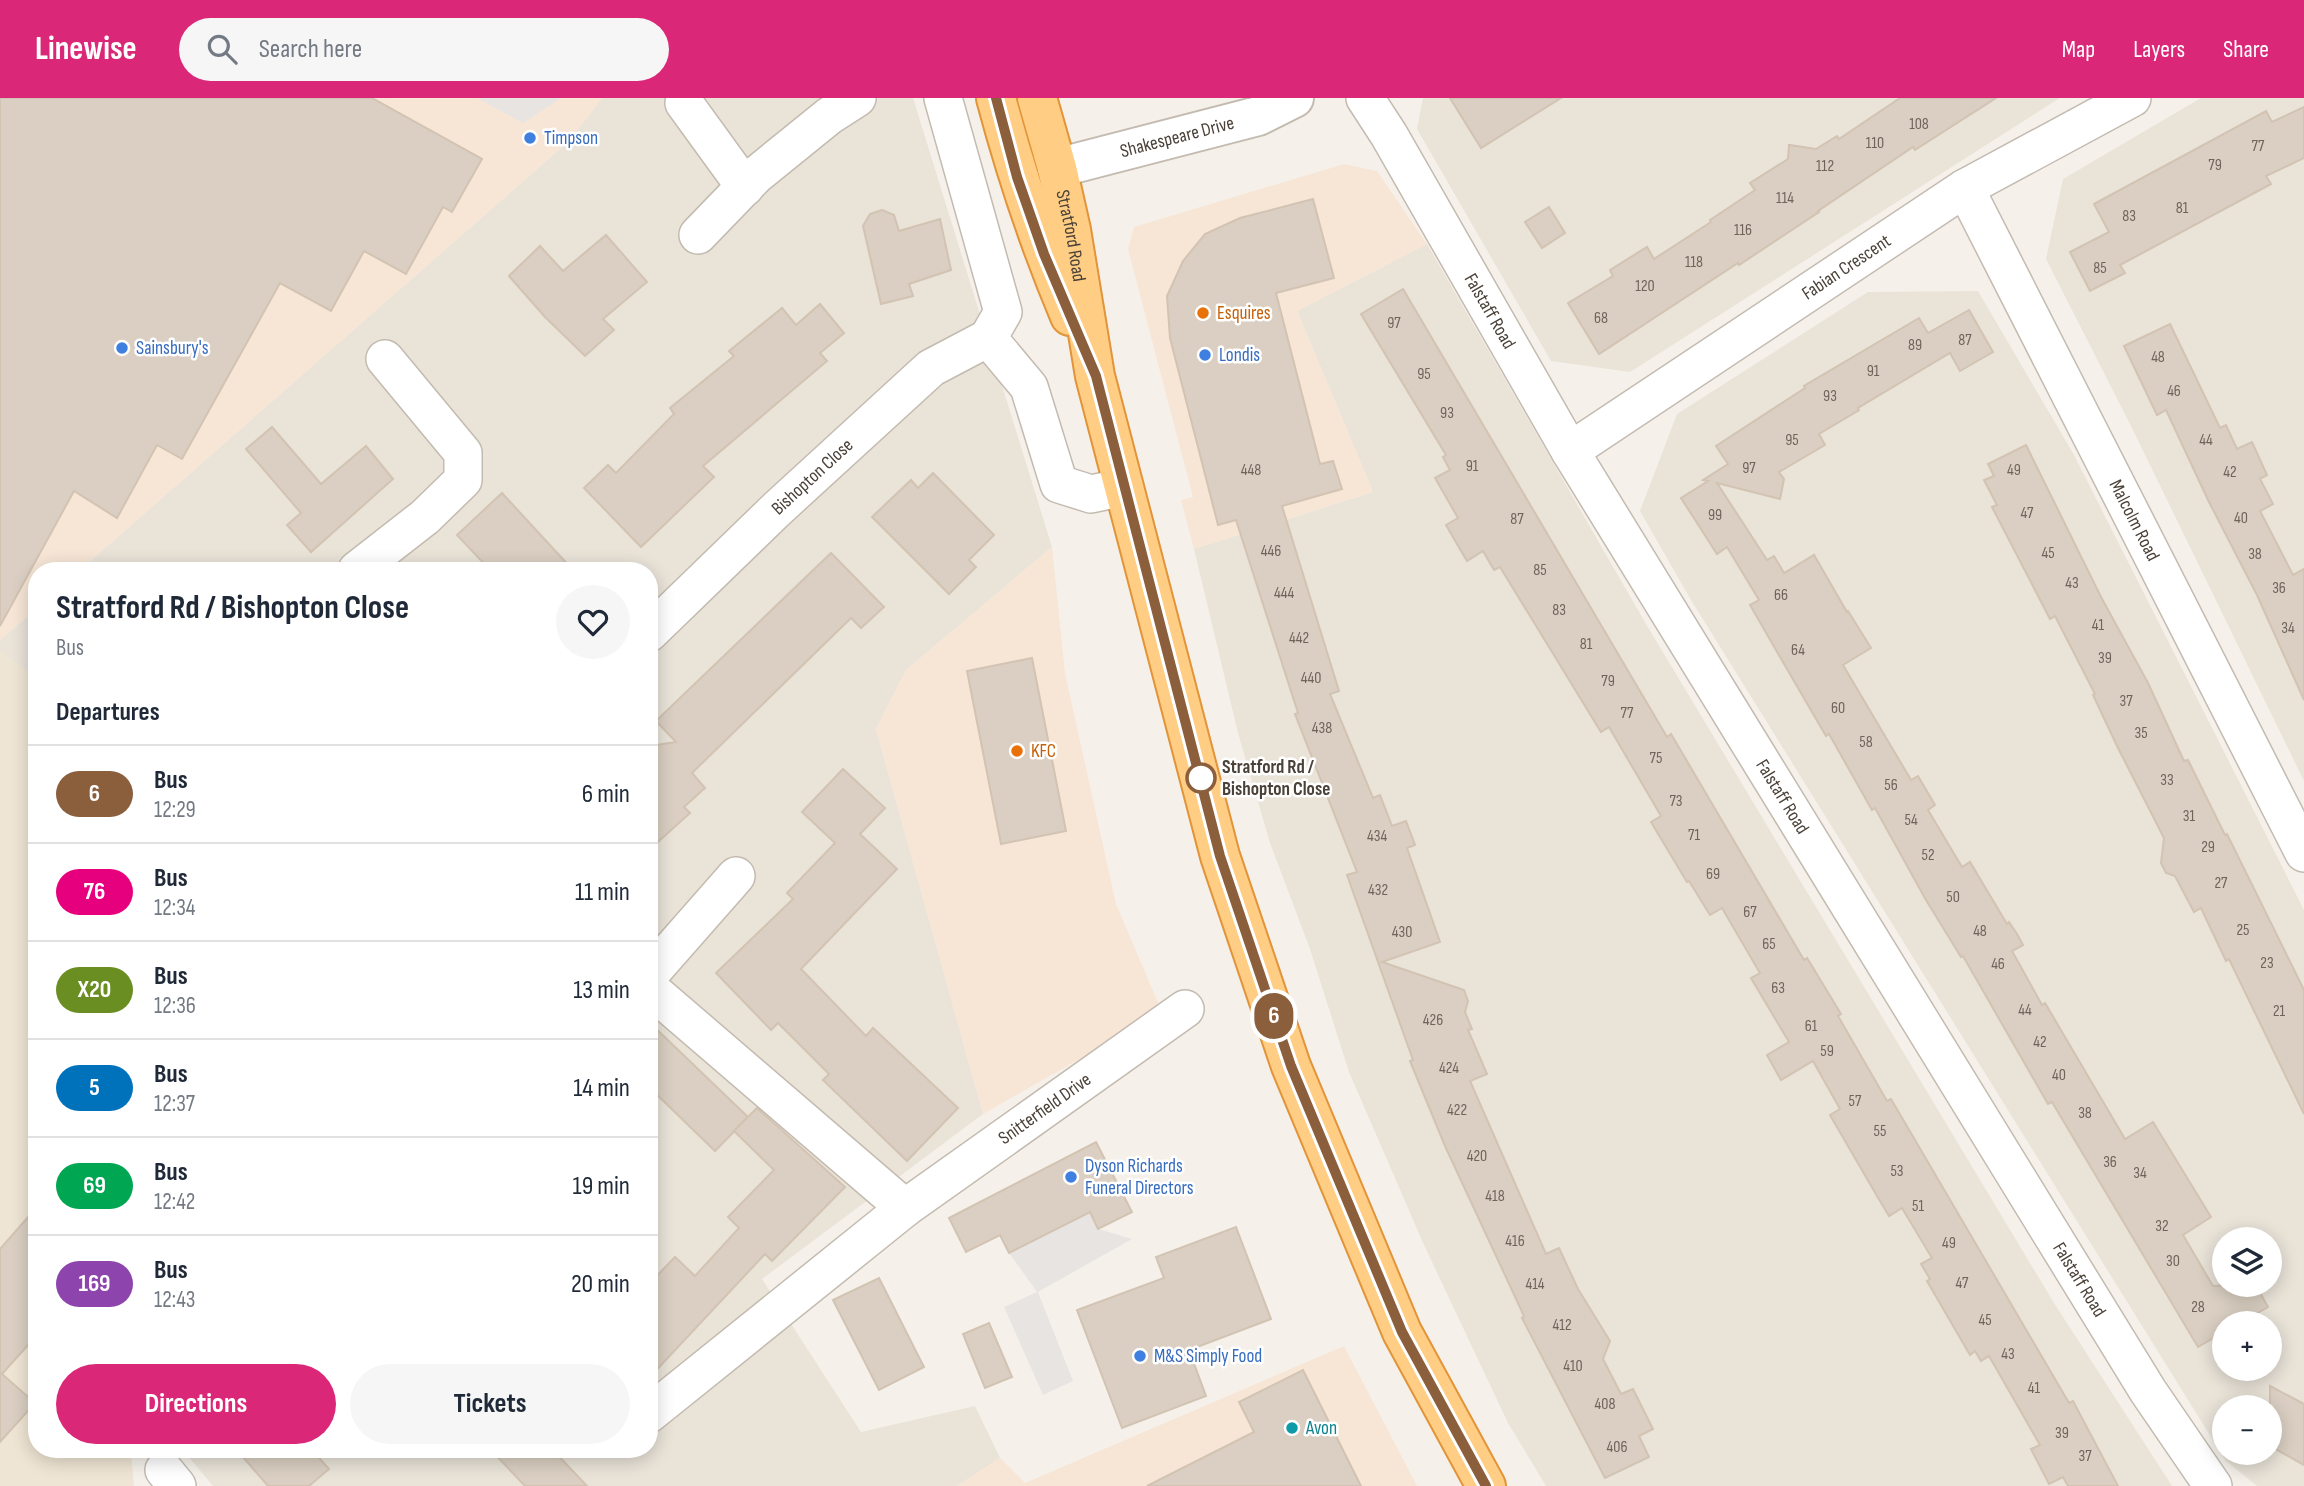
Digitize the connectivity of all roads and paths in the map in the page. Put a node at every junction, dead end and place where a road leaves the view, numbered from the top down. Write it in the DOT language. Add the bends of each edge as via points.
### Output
graph roads {
  1 [pos="857,98"];
  2 [pos="943,98"];
  3 [pos="996,98"];
  4 [pos="1037,98"];
  5 [pos="1294,98"];
  6 [pos="1365,98"];
  7 [pos="2132,98"];
  8 [pos="684,103"];
  9 [pos="1057,168"];
  10 [pos="1017,177"];
  11 [pos="745,187"];
  12 [pos="1965,188"];
  13 [pos="698,235"];
  14 [pos="988,338"];
  15 [pos="385,359"];
  16 [pos="1096,376"];
  17 [pos="1570,450"];
  18 [pos="1124,487"];
  19 [pos="367,562"];
  20 [pos="658,624"];
  21 [pos="2304,853"];
  22 [pos="736,876"];
  23 [pos="658,965"];
  24 [pos="658,996"];
  25 [pos="1185,1009"];
  26 [pos="905,1208"];
  27 [pos="658,1407"];
  28 [pos="1486,1486"];
  29 [pos="2213,1486"];
  1 -- 11 [label="street"];
  2 -- 14 [label="street" via="1003,313"];
  3 -- 10 [label="highway, Stratford Road"];
  4 -- 9 [label="highway, Stratford Road"];
  5 -- 9 [label="street, Shakespeare Drive" via="1258,116"];
  6 -- 17 [label="street, Falstaff Road"];
  7 -- 12 [label="street, Fabian Crescent"];
  8 -- 11 [label="street"];
  9 -- 10 [label="highway"];
  9 -- 16 [label="highway, Stratford Road"];
  10 -- 16 [label="highway, Stratford Road"];
  11 -- 13 [label="street"];
  12 -- 17 [label="street, Fabian Crescent"];
  12 -- 21 [label="street, Malcolm Road"];
  14 -- 18 [label="street" via="1029,387 1059,484 1091,494"];
  14 -- 20 [label="street, Bishopton Close" via="931,369"];
  15 -- 19 [label="street" via="464,453 463,480"];
  16 -- 18 [label="highway, Stratford Road"];
  17 -- 29 [label="street, Falstaff Road" via="2148,1391"];
  18 -- 28 [label="highway, Stratford Road" via="1220,856 1291,1066 1402,1332"];
  22 -- 23 [label="street"];
  24 -- 26 [label="street"];
  25 -- 26 [label="street, Snitterfield Drive"];
  26 -- 27 [label="street, Snitterfield Drive"];
}
